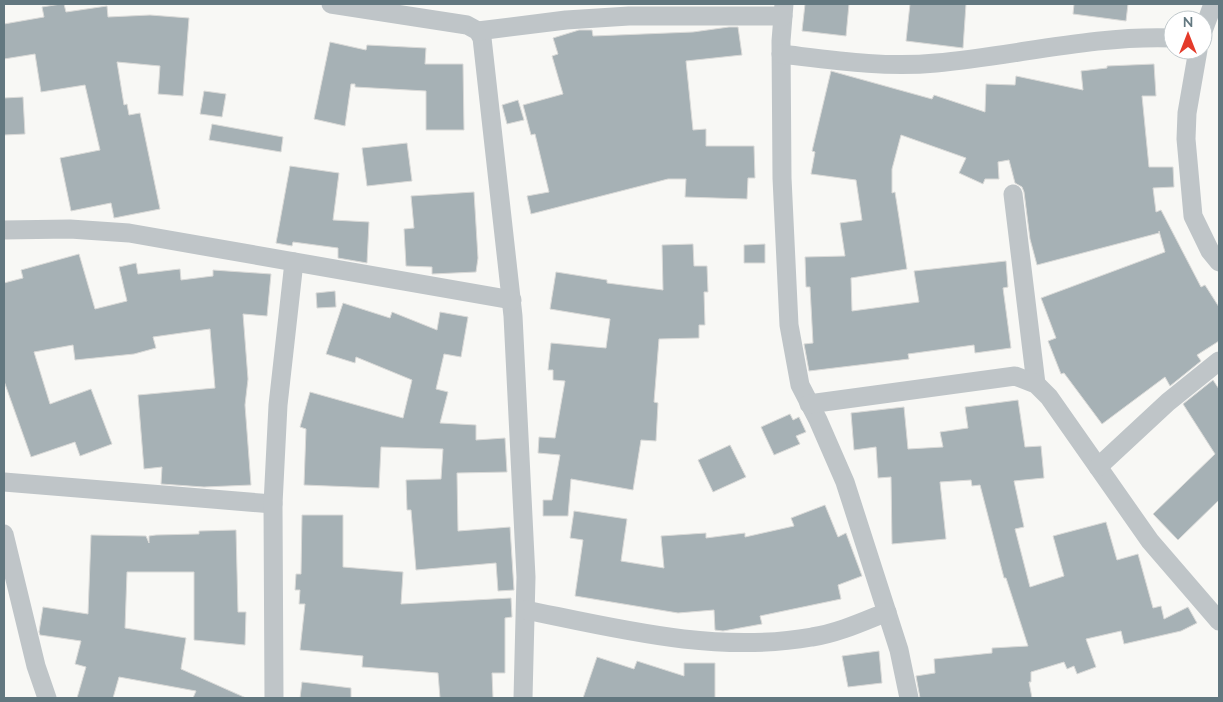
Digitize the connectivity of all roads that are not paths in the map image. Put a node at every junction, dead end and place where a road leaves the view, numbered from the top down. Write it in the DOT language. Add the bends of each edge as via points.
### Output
graph roads {
  1 [pos="331,4"];
  2 [pos="784,10"];
  3 [pos="565,12"];
  4 [pos="478,31"];
  5 [pos="1163,38"];
  6 [pos="781,54"];
  7 [pos="1196,60"];
  8 [pos="1013,194"];
  9 [pos="4,230"];
  10 [pos="294,262"];
  11 [pos="1219,262"];
  12 [pos="512,300"];
  13 [pos="1219,362"];
  14 [pos="1036,384"];
  15 [pos="809,404"];
  16 [pos="1098,467"];
  17 [pos="4,482"];
  18 [pos="274,504"];
  19 [pos="4,534"];
  20 [pos="526,610"];
  21 [pos="887,612"];
  22 [pos="1219,621"];
  23 [pos="47,698"];
  24 [pos="274,698"];
  25 [pos="523,698"];
  26 [pos="909,698"];
  1 -- 4 [label="street" via="467,25"];
  2 -- 3 [label="street" via="628,16"];
  2 -- 6 [label="street"];
  3 -- 4 [label="street"];
  4 -- 12 [label="street" via="484,46"];
  5 -- 6 [label="street" via="1135,37 935,63 872,64"];
  6 -- 15 [label="street" via="782,178 789,325 800,385"];
  7 -- 11 [label="street" via="1186,113 1193,216"];
  8 -- 14 [label="street"];
  9 -- 10 [label="street" via="70,229 129,233"];
  10 -- 12 [label="street"];
  10 -- 18 [label="street" via="278,405"];
  12 -- 20 [label="street"];
  13 -- 16 [label="street" via="1168,402"];
  14 -- 15 [label="street" via="1015,376"];
  14 -- 16 [label="street" via="1049,397"];
  15 -- 21 [label="street" via="845,482"];
  16 -- 22 [label="street" via="1150,541"];
  17 -- 18 [label="street"];
  18 -- 24 [label="street"];
  19 -- 23 [label="street" via="36,666"];
  20 -- 21 [label="street" via="662,636 741,643 811,637 849,628"];
  20 -- 25 [label="street"];
  21 -- 26 [label="street"];
}
